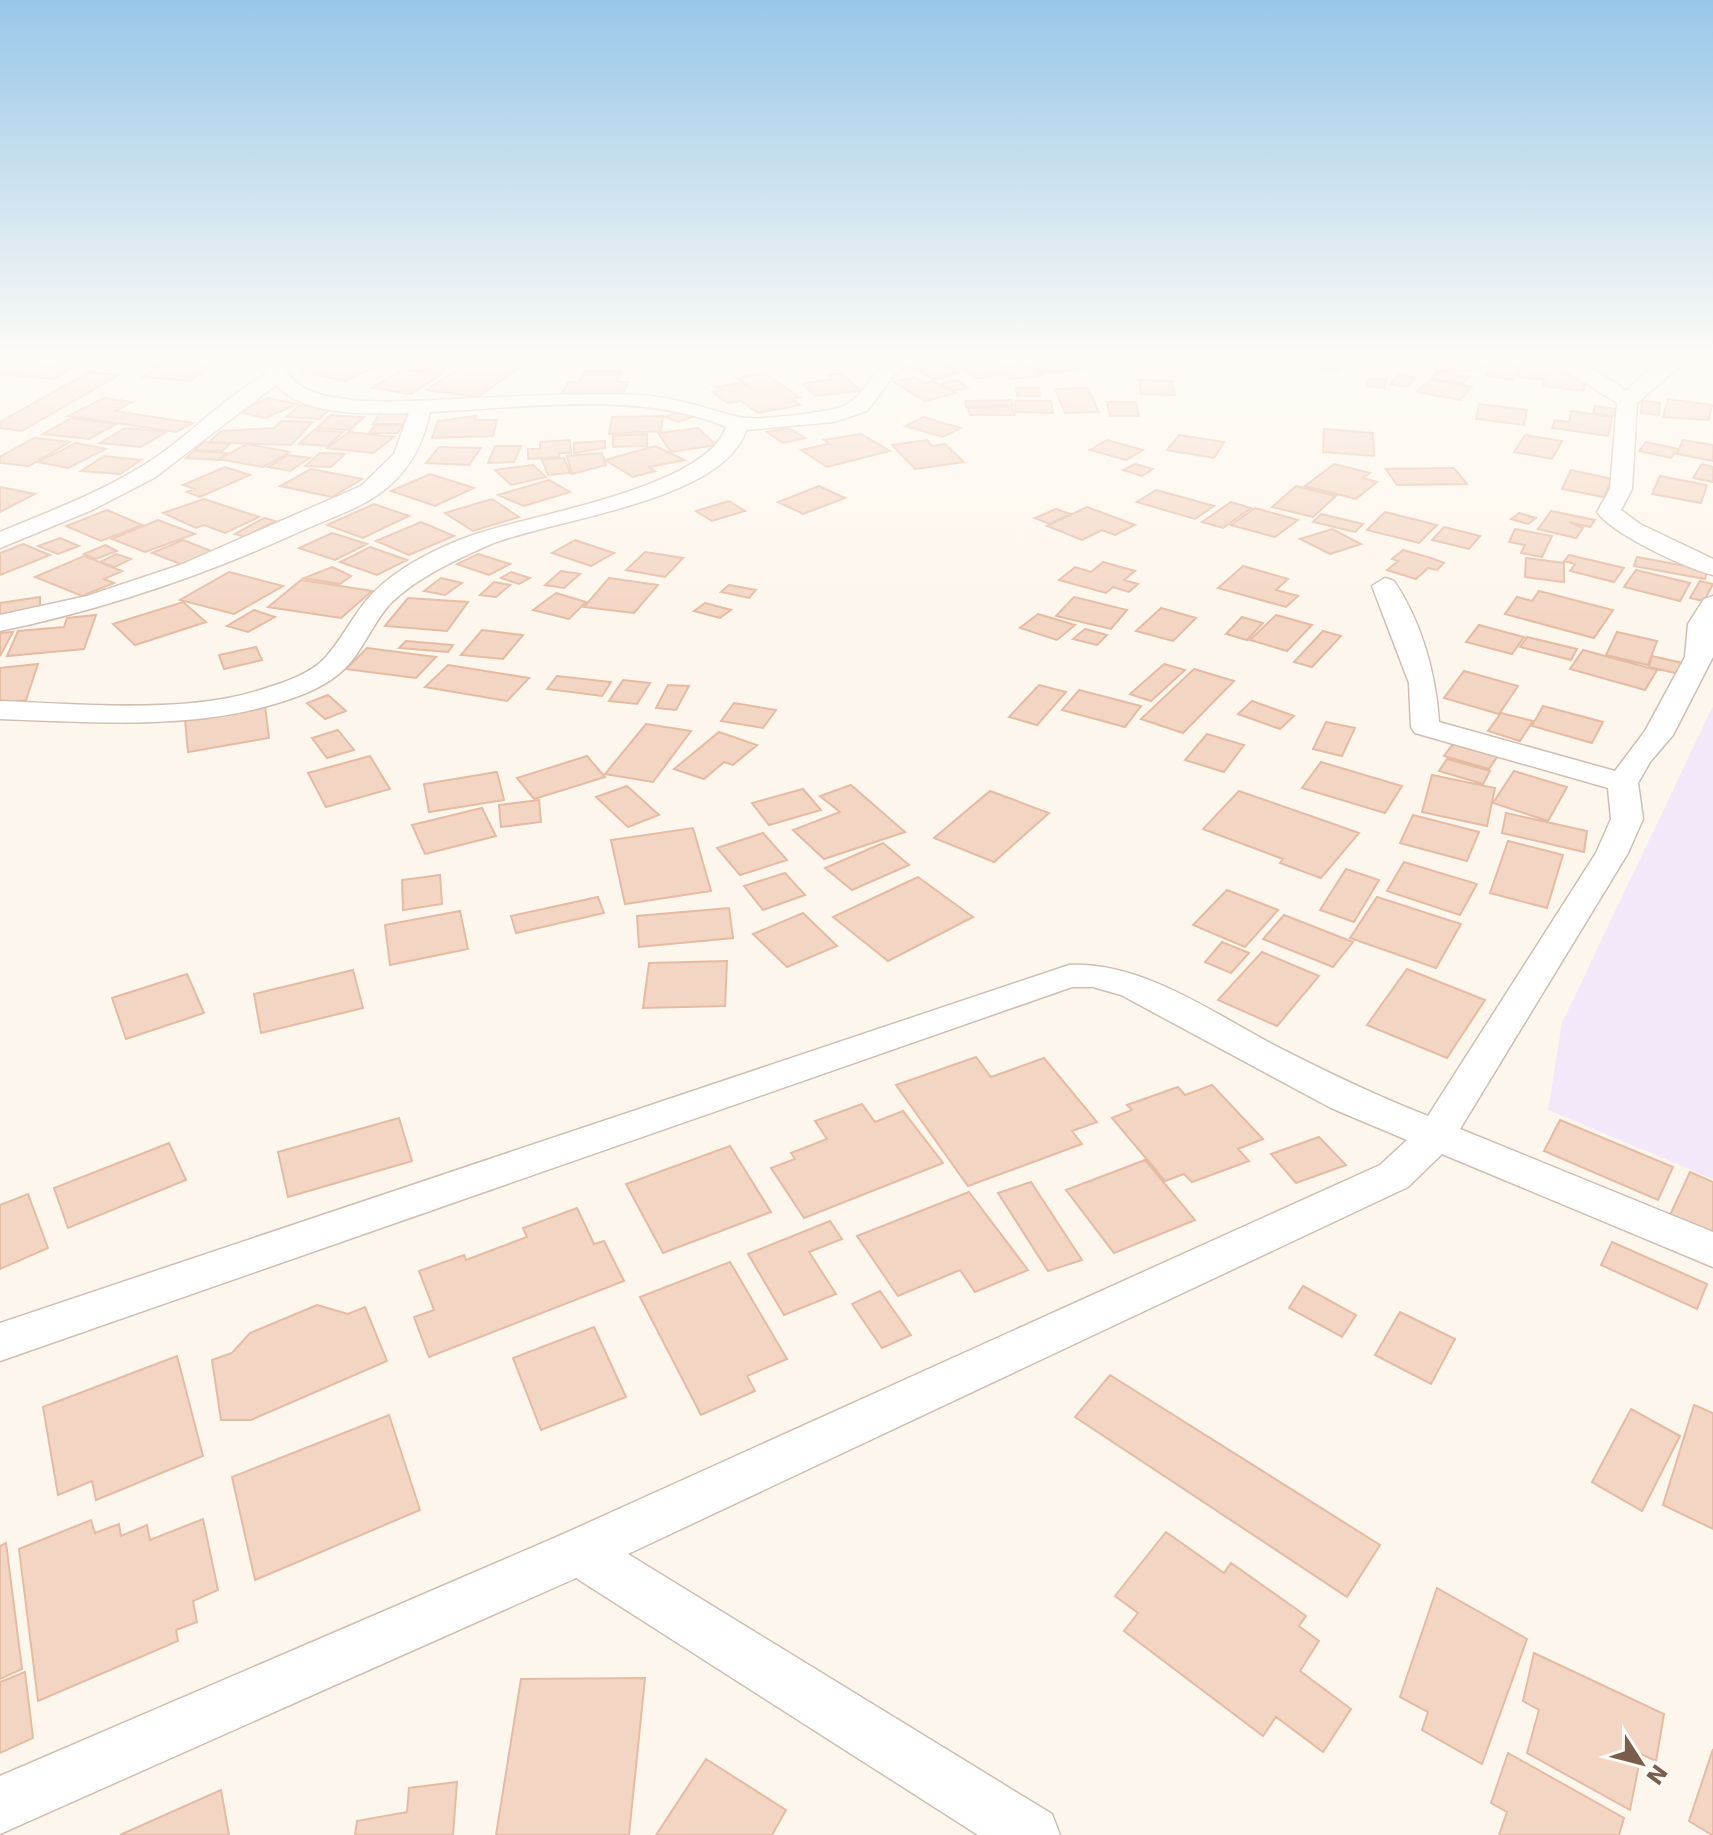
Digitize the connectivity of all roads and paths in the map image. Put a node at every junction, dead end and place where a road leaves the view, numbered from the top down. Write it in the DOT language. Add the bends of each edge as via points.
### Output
graph roads {
  1 [pos="183,446"];
  2 [pos="409,446"];
  3 [pos="727,446"];
  4 [pos="1624,446"];
  5 [pos="0,541"];
  6 [pos="1713,568"];
  7 [pos="1385,586"];
  8 [pos="1713,604"];
  9 [pos="0,623"];
  10 [pos="0,710"];
  11 [pos="1623,783"];
  12 [pos="1435,1137"];
  13 [pos="1713,1250"];
  14 [pos="0,1342"];
  15 [pos="579,1552"];
  16 [pos="0,1805"];
  17 [pos="1031,1835"];
  1 -- 5 [label="street" via="111,492"];
  2 -- 9 [label="street" via="393,474 369,491 209,564 93,603"];
  3 -- 10 [label="street" via="716,459 685,476 609,505 483,539 407,576 380,600 333,665 302,685 261,699 198,710"];
  4 -- 6 [label="street" via="1621,489 1609,512 1632,529"];
  7 -- 11 [label="street" via="1423,683 1425,727"];
  8 -- 11 [label="street" via="1701,624 1699,657 1658,735"];
  11 -- 12 [label="street" via="1627,819 1612,853"];
  12 -- 13 [label="street"];
  12 -- 14 [label="street" via="1345,1098 1134,987 1095,975 1069,976"];
  12 -- 15 [label="street" via="1394,1176"];
  15 -- 16 [label="street"];
  15 -- 17 [label="street"];
}
